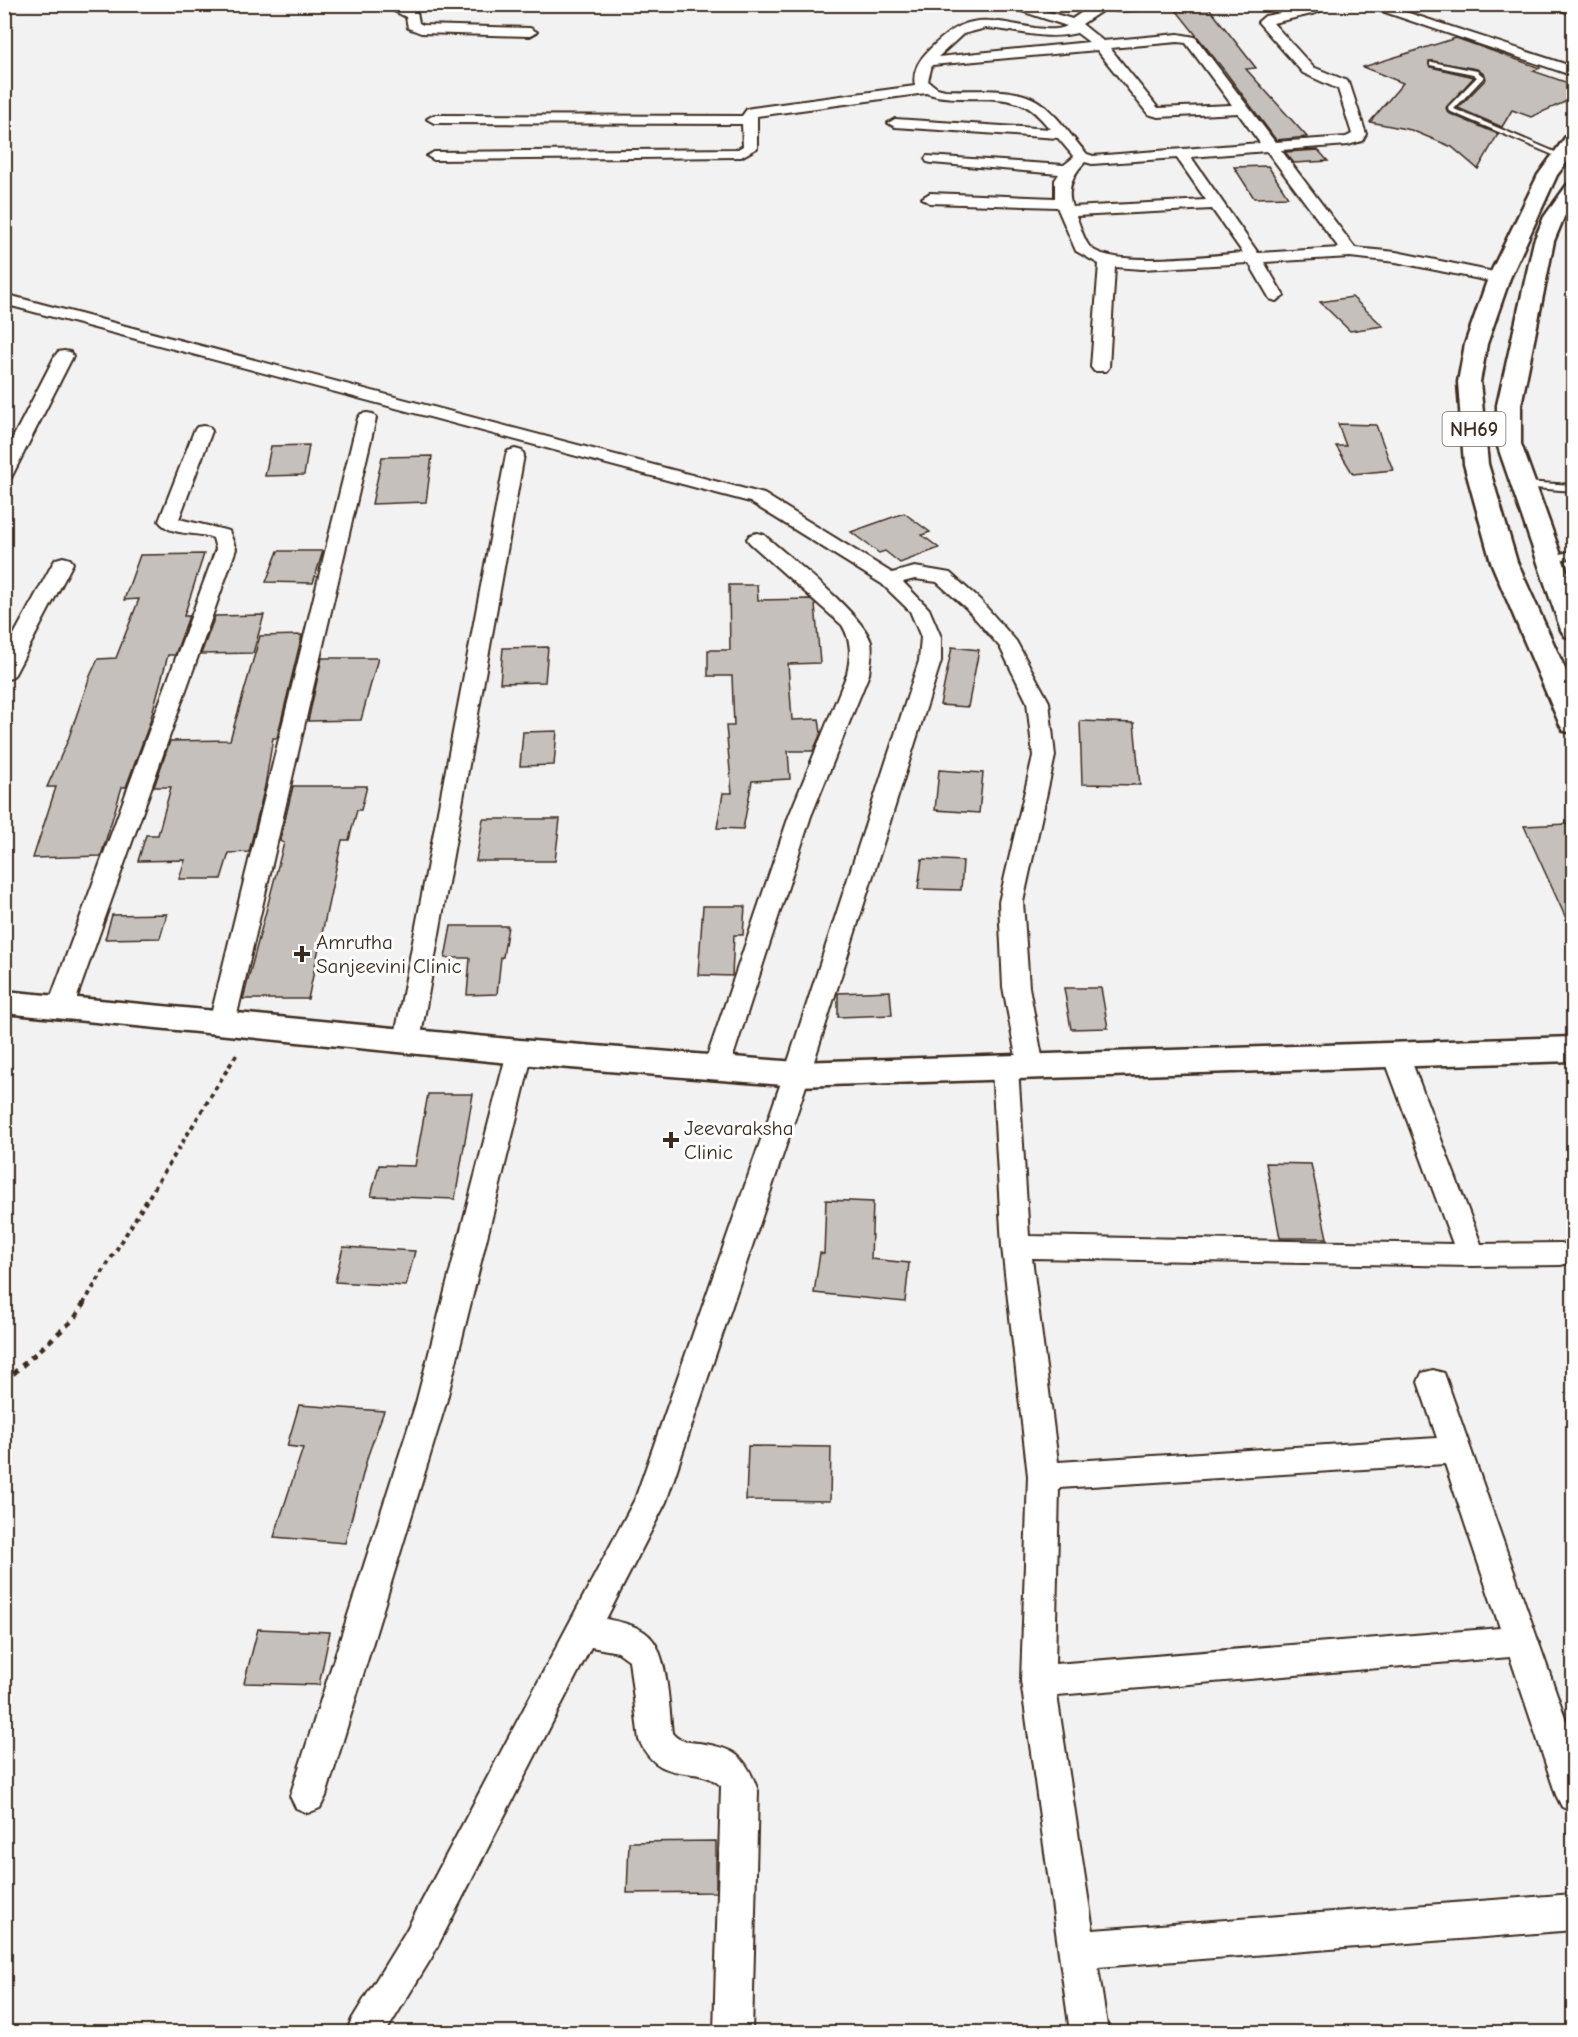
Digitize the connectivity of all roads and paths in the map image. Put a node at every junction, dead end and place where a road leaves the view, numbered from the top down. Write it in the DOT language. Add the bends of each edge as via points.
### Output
graph roads {
  1 [pos="386,4"];
  2 [pos="1006,4"];
  3 [pos="1106,4"];
  4 [pos="1162,4"];
  5 [pos="1271,4"];
  6 [pos="1327,4"];
  7 [pos="1367,4"];
  8 [pos="1548,4"];
  9 [pos="1300,13"];
  10 [pos="1574,13"];
  11 [pos="1074,24"];
  12 [pos="531,32"];
  13 [pos="1100,45"];
  14 [pos="925,62"];
  15 [pos="1432,64"];
  16 [pos="1574,72"];
  17 [pos="927,89"];
  18 [pos="1243,109"];
  19 [pos="434,119"];
  20 [pos="749,120"];
  21 [pos="895,123"];
  22 [pos="1061,134"];
  23 [pos="1272,147"];
  24 [pos="1567,147"];
  25 [pos="1182,155"];
  26 [pos="434,156"];
  27 [pos="1082,157"];
  28 [pos="932,159"];
  29 [pos="1068,170"];
  30 [pos="1574,189"];
  31 [pos="930,198"];
  32 [pos="1216,204"];
  33 [pos="1065,207"];
  34 [pos="1350,252"];
  35 [pos="1254,258"];
  36 [pos="1107,262"];
  37 [pos="1499,278"];
  38 [pos="1276,296"];
  39 [pos="4,299"];
  40 [pos="64,356"];
  41 [pos="1100,367"];
  42 [pos="367,418"];
  43 [pos="203,431"];
  44 [pos="1475,441"];
  45 [pos="1509,444"];
  46 [pos="515,455"];
  47 [pos="4,474"];
  48 [pos="1523,484"];
  49 [pos="1574,488"];
  50 [pos="757,539"];
  51 [pos="1574,554"];
  52 [pos="1549,559"];
  53 [pos="63,563"];
  54 [pos="889,580"];
  55 [pos="1574,630"];
  56 [pos="4,674"];
  57 [pos="1574,725"];
  58 [pos="4,1002"];
  59 [pos="60,1008"];
  60 [pos="222,1023"];
  61 [pos="254,1026"];
  62 [pos="407,1041"];
  63 [pos="1574,1049"];
  64 [pos="520,1052"];
  65 [pos="1396,1055"];
  66 [pos="1018,1067"];
  67 [pos="716,1069"];
  68 [pos="775,1073"];
  69 [pos="1016,1247"];
  70 [pos="1561,1254"];
  71 [pos="1471,1255"];
  72 [pos="1434,1382"];
  73 [pos="4,1383"];
  74 [pos="1457,1450"];
  75 [pos="1044,1476"];
  76 [pos="584,1631"];
  77 [pos="1521,1641"];
  78 [pos="1038,1681"];
  79 [pos="1574,1795"];
  80 [pos="308,1796"];
  81 [pos="1574,1912"];
  82 [pos="1076,1950"];
  83 [pos="364,2032"];
  84 [pos="733,2032"];
  85 [pos="1089,2032"];
  1 -- 12 [label="street" via="412,15 413,25 422,29"];
  2 -- 11 [label="street"];
  3 -- 4 [label="street"];
  3 -- 11 [label="street"];
  5 -- 9 [label="street"];
  6 -- 9 [label="street"];
  7 -- 16 [label="street"];
  8 -- 10 [label="lane"];
  9 -- 23 [label="street" via="1265,22 1308,70 1345,88 1359,134 1348,141"];
  11 -- 13 [label="street"];
  11 -- 14 [label="street" via="1072,30 1058,34 998,25 966,28"];
  13 -- 14 [label="street"];
  13 -- 18 [label="street" via="1153,111"];
  13 -- 18 [label="street" via="1190,40"];
  14 -- 17 [label="street" via="920,80"];
  15 -- 24 [label="lane" via="1474,72 1481,77 1451,110"];
  17 -- 20 [label="street" via="769,109 752,112"];
  17 -- 22 [label="street" via="1025,100"];
  18 -- 23 [label="street"];
  19 -- 20 [label="street"];
  20 -- 26 [label="street" via="750,148 727,155"];
  21 -- 22 [label="street"];
  22 -- 27 [label="street"];
  23 -- 25 [label="street"];
  23 -- 34 [label="street"];
  24 -- 37 [label="main road, NH69" via="1532,206"];
  25 -- 27 [label="street" via="1105,161"];
  25 -- 32 [label="street"];
  27 -- 29 [label="street"];
  28 -- 29 [label="street"];
  29 -- 33 [label="street" via="1063,180"];
  30 -- 45 [label="main road, NH69" via="1554,217 1544,241 1509,405"];
  31 -- 33 [label="street"];
  32 -- 33 [label="street"];
  32 -- 35 [label="street"];
  33 -- 36 [label="street" via="1082,248"];
  34 -- 35 [label="street"];
  34 -- 37 [label="street"];
  35 -- 36 [label="street"];
  35 -- 38 [label="street"];
  36 -- 41 [label="street"];
  37 -- 44 [label="main road, NH69" via="1476,344 1469,382"];
  39 -- 54 [label="street" via="757,498"];
  40 -- 47 [label="street"];
  42 -- 60 [label="street"];
  43 -- 59 [label="street" via="169,521 212,530 222,535 226,549"];
  44 -- 45 [label="main road"];
  44 -- 57 [label="main road, NH69" via="1476,464 1504,562"];
  45 -- 48 [label="main road, NH69"];
  46 -- 62 [label="street"];
  48 -- 49 [label="lane"];
  48 -- 52 [label="main road, NH69"];
  50 -- 67 [label="street" via="849,621 863,649 858,674 800,816"];
  51 -- 52 [label="lane"];
  52 -- 55 [label="main road, NH69"];
  53 -- 56 [label="street"];
  54 -- 66 [label="street" via="915,573 943,578 973,604 1009,645 1038,702 1044,756 1011,902"];
  54 -- 68 [label="street" via="919,609 931,637 930,661 894,778"];
  58 -- 59 [label="main road"];
  59 -- 60 [label="main road"];
  60 -- 61 [label="main road"];
  61 -- 62 [label="main road"];
  61 -- 73 [label="path" via="75,1318"];
  62 -- 64 [label="main road"];
  63 -- 65 [label="main road"];
  64 -- 67 [label="main road"];
  64 -- 80 [label="street" via="431,1403"];
  65 -- 66 [label="main road"];
  65 -- 71 [label="street"];
  66 -- 68 [label="main road"];
  66 -- 69 [label="street"];
  67 -- 68 [label="main road"];
  68 -- 76 [label="street" via="650,1502"];
  69 -- 71 [label="street"];
  69 -- 75 [label="street"];
  70 -- 71 [label="street"];
  72 -- 74 [label="street"];
  74 -- 75 [label="street"];
  74 -- 77 [label="street"];
  75 -- 78 [label="street"];
  76 -- 83 [label="street" via="419,1944"];
  76 -- 84 [label="street" via="633,1641 641,1648 660,1748 726,1766 738,1778"];
  77 -- 78 [label="street"];
  77 -- 79 [label="street"];
  78 -- 82 [label="street"];
  81 -- 82 [label="street"];
  82 -- 85 [label="street"];
}
